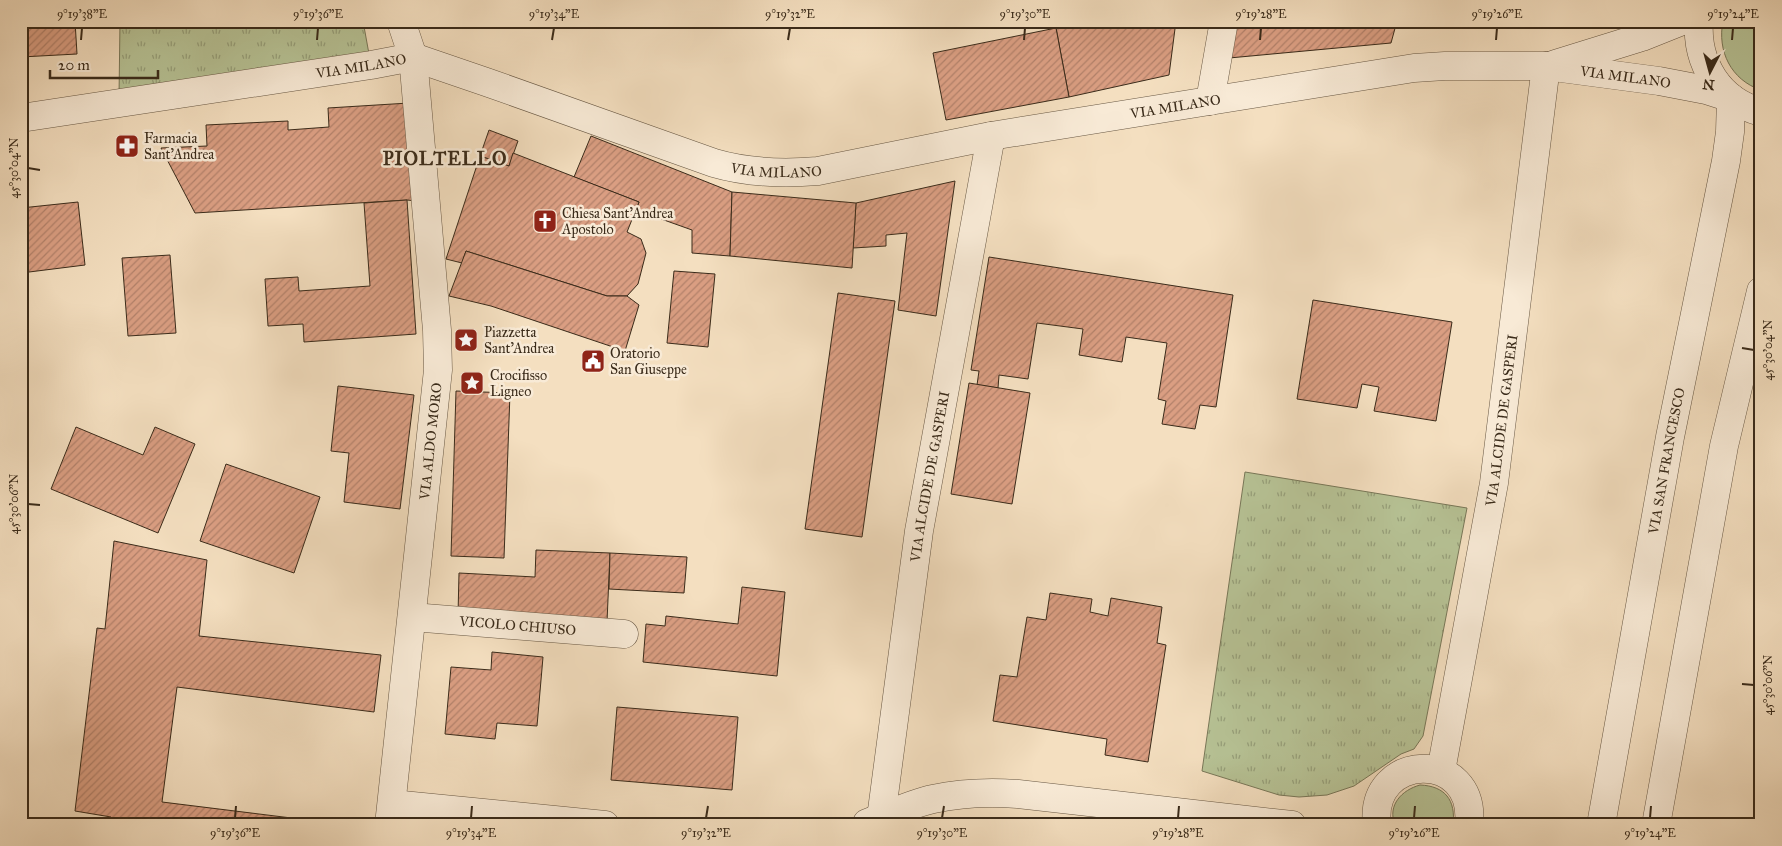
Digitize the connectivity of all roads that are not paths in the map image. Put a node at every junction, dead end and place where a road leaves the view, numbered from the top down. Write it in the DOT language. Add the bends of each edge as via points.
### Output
graph roads {
  1 [pos="401,21"];
  2 [pos="1224,21"];
  3 [pos="1682,21"];
  4 [pos="1698,21"];
  5 [pos="413,57"];
  6 [pos="1546,66"];
  7 [pos="1731,98"];
  8 [pos="1210,101"];
  9 [pos="1761,112"];
  10 [pos="21,118"];
  11 [pos="991,136"];
  12 [pos="1761,291"];
  13 [pos="412,617"];
  14 [pos="624,634"];
  15 [pos="1441,771"];
  16 [pos="391,814"];
  17 [pos="875,822"];
  18 [pos="605,825"];
  19 [pos="1292,825"];
  20 [pos="1377,825"];
  21 [pos="1469,825"];
  22 [pos="1601,825"];
  23 [pos="1656,825"];
  1 -- 5 [label="street, VIA ALDO MORO"];
  2 -- 8 [label="street"];
  3 -- 6 [label="street, VIA MILANO" via="1642,37"];
  4 -- 7 [label="street" via="1698,41 1704,62 1712,78"];
  5 -- 10 [label="street, VIA MILANO"];
  5 -- 11 [label="street, VIA MILANO" via="700,159 747,171 818,171"];
  5 -- 13 [label="street, VIA ALDO MORO" via="438,370"];
  6 -- 7 [label="street, VIA MILANO" via="1659,81"];
  6 -- 8 [label="street, VIA MILANO" via="1414,68"];
  6 -- 15 [label="street, VIA ALCIDE DE GASPERI" via="1494,484"];
  7 -- 9 [label="street"];
  7 -- 22 [label="street, VIA SAN FRANCESCO" via="1726,161 1670,437"];
  8 -- 11 [label="street, VIA MILANO"];
  11 -- 17 [label="street, VIA ALCIDE DE GASPERI" via="919,531"];
  12 -- 23 [label="street" via="1724,446"];
  13 -- 14 [label="street, VICOLO CHIUSO"];
  13 -- 16 [label="street, VIA ALDO MORO"];
  15 -- 20 [label="street" via="1417,768 1395,778 1381,794"];
  15 -- 21 [label="street" via="1463,789 1469,805"];
  16 -- 18 [label="street"];
  17 -- 19 [label="street, VIA ALCIDE DE GASPERI" via="932,799 990,793"];
}
